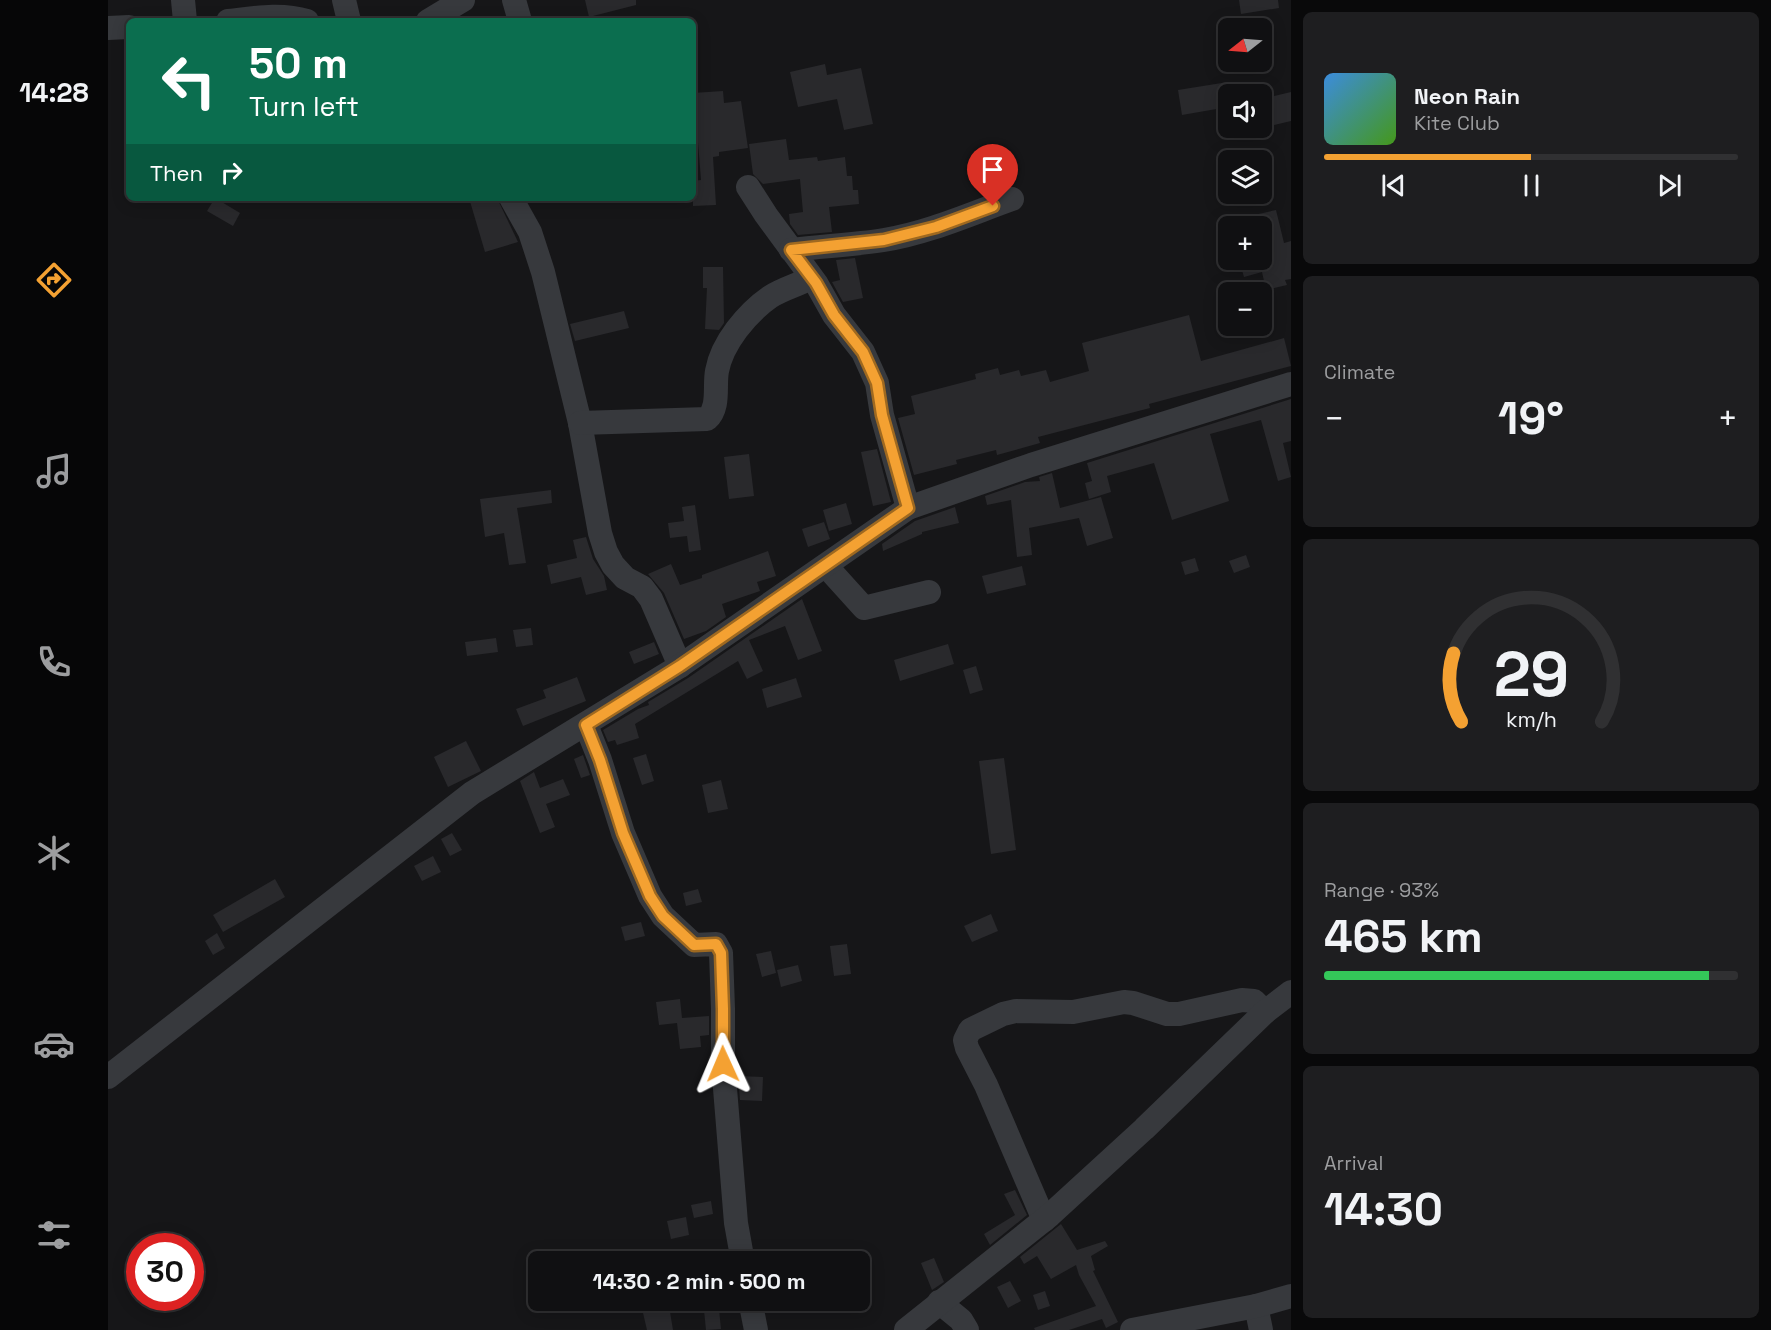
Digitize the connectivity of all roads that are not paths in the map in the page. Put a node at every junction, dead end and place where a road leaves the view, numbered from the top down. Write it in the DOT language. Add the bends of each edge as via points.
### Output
graph roads {
  1 [pos="183,0"];
  2 [pos="344,0"];
  3 [pos="463,0"];
  4 [pos="514,0"];
  5 [pos="279,8"];
  6 [pos="185,18"];
  7 [pos="253,18"];
  8 [pos="299,18"];
  9 [pos="348,18"];
  10 [pos="433,18"];
  11 [pos="519,18"];
  12 [pos="126,27"];
  13 [pos="108,28"];
  14 [pos="748,187"];
  15 [pos="1012,199"];
  16 [pos="513,201"];
  17 [pos="791,250"];
  18 [pos="812,278"];
  19 [pos="1291,384"];
  20 [pos="580,423"];
  21 [pos="908,508"];
  22 [pos="826,566"];
  23 [pos="929,592"];
  24 [pos="680,666"];
  25 [pos="586,725"];
  26 [pos="1291,992"];
  27 [pos="1265,1012"];
  28 [pos="108,1077"];
  29 [pos="1044,1220"];
  30 [pos="741,1251"];
  31 [pos="1291,1296"];
  32 [pos="939,1302"];
  33 [pos="1256,1306"];
  34 [pos="752,1311"];
  35 [pos="756,1330"];
  36 [pos="906,1330"];
  37 [pos="967,1330"];
  38 [pos="1132,1330"];
  39 [pos="1261,1330"];
  1 -- 6 [label="street"];
  2 -- 9 [label="street"];
  3 -- 10 [label="street"];
  4 -- 11 [label="street"];
  5 -- 7 [label="street" via="270,16"];
  5 -- 8 [label="street"];
  12 -- 13 [label="street"];
  14 -- 17 [label="street"];
  15 -- 17 [label="street" via="907,235"];
  16 -- 20 [label="street" via="530,232 543,272"];
  17 -- 18 [label="street"];
  18 -- 20 [label="street" via="771,296 746,318 721,358 715,403 707,419"];
  18 -- 21 [label="street" via="863,352 877,383"];
  19 -- 21 [label="street" via="1031,465"];
  20 -- 24 [label="street" via="606,552 625,578 642,587 651,599"];
  21 -- 22 [label="street"];
  22 -- 23 [label="street" via="864,608"];
  22 -- 24 [label="street"];
  24 -- 25 [label="street"];
  25 -- 28 [label="street" via="472,793"];
  25 -- 30 [label="street" via="632,856 657,908 690,942 716,944 721,953 723,1064"];
  26 -- 27 [label="street"];
  27 -- 29 [label="street"];
  27 -- 29 [label="street" via="1254,1001 1242,1000 1179,1014 1124,1002 1073,1012 1016,1011 970,1029 965,1040 967,1048"];
  29 -- 32 [label="street"];
  31 -- 33 [label="street"];
  32 -- 36 [label="street"];
  32 -- 37 [label="street"];
  33 -- 38 [label="street"];
  33 -- 39 [label="street"];
  34 -- 35 [label="street"];
}
